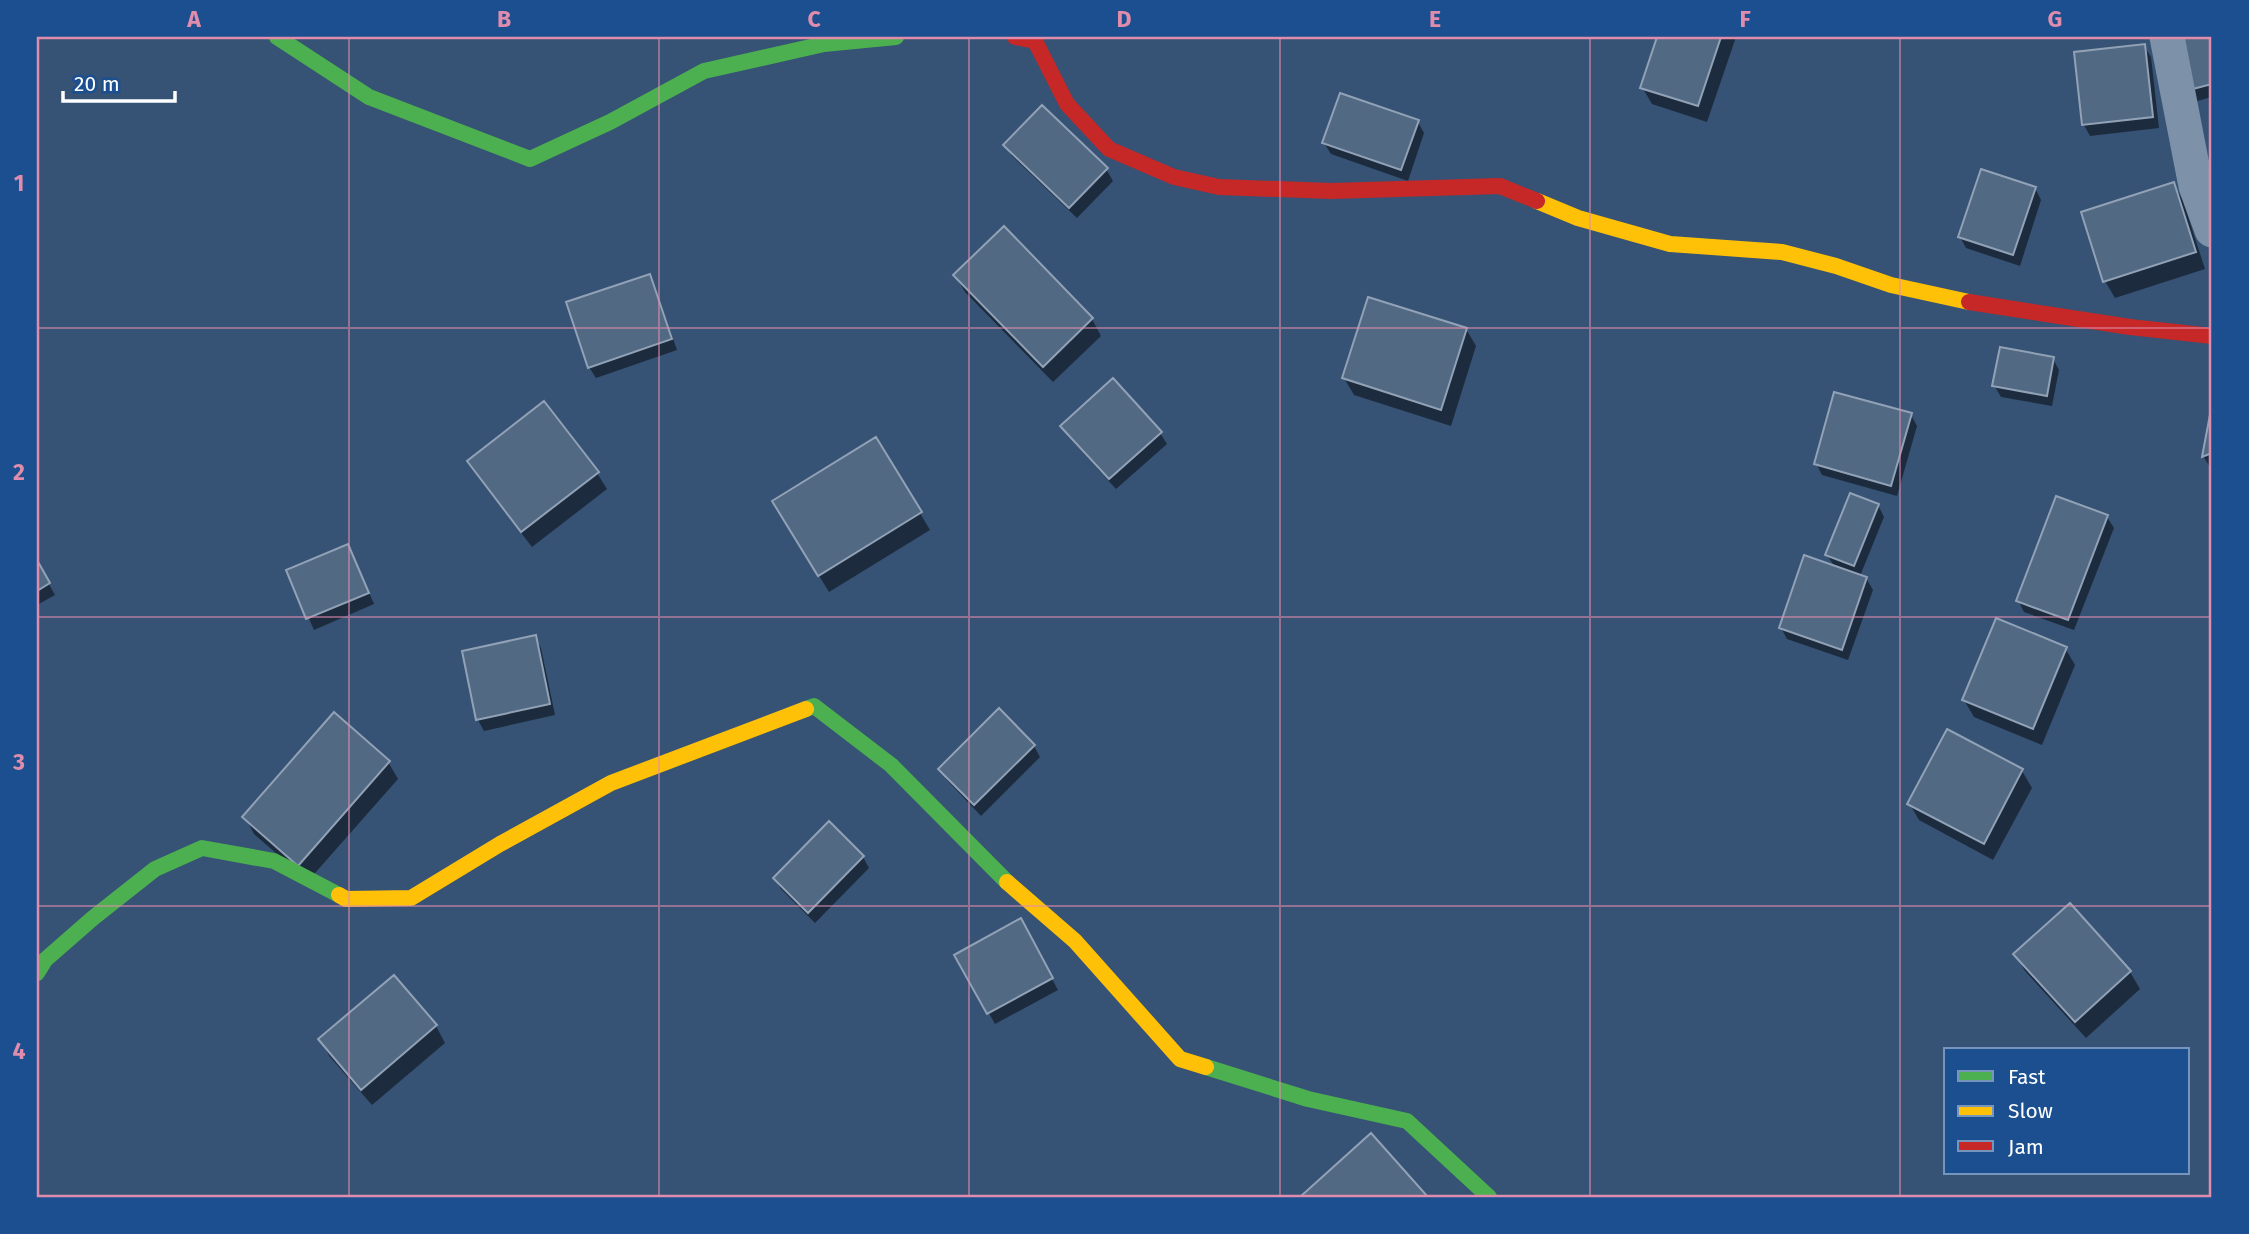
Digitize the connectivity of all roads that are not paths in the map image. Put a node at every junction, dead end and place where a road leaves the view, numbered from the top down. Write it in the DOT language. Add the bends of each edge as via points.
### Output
graph roads {
  1 [pos="277,37"];
  2 [pos="896,37"];
  3 [pos="2167,37"];
  4 [pos="1032,38"];
  5 [pos="2212,230"];
  6 [pos="2212,336"];
  7 [pos="37,973"];
  8 [pos="1489,1197"];
  1 -- 2 [label="street" via="369,97 530,159 704,71 824,44"];
  3 -- 5 [label="street" via="2196,186"];
  4 -- 6 [label="street" via="1067,104 1109,149 1174,177 1219,187 1331,191 1500,186 1578,218 1670,244 1782,252 1891,285 1990,307"];
  7 -- 8 [label="street" via="83,926 155,869 202,848 274,861 346,899 411,898 611,783 814,706 891,765 1075,942 1180,1059 1308,1099 1407,1121"];
}
